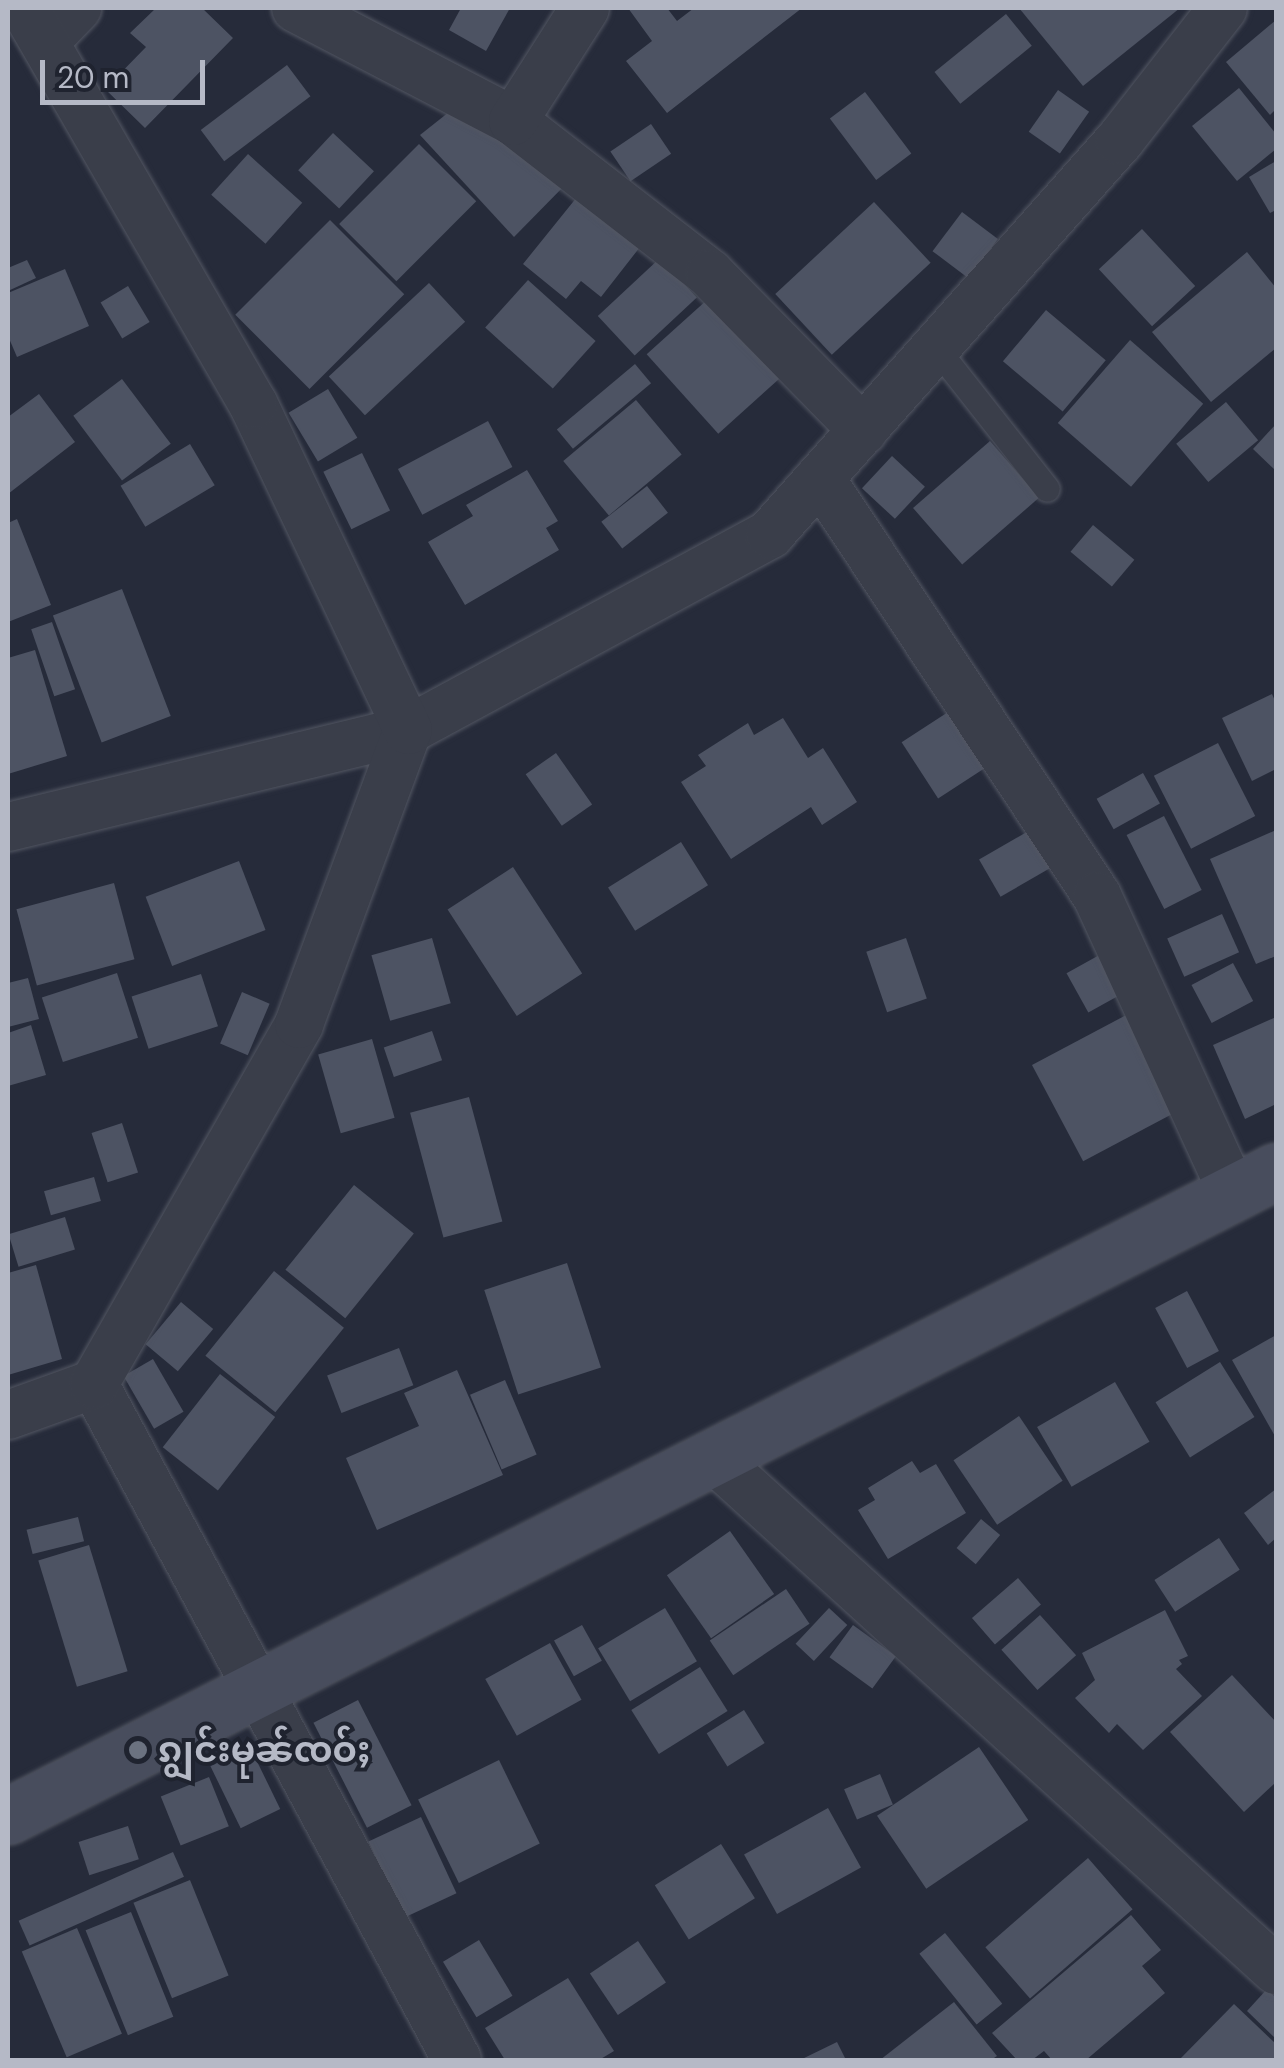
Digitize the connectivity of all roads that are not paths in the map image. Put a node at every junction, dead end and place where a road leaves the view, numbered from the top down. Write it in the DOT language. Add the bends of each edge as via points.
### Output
graph roads {
  1 [pos="296,8"];
  2 [pos="585,8"];
  3 [pos="1223,8"];
  4 [pos="49,18"];
  5 [pos="514,121"];
  6 [pos="936,348"];
  7 [pos="863,430"];
  8 [pos="820,478"];
  9 [pos="1047,489"];
  10 [pos="408,730"];
  11 [pos="8,828"];
  12 [pos="1255,1182"];
  13 [pos="94,1384"];
  14 [pos="8,1415"];
  15 [pos="711,1456"];
  16 [pos="257,1688"];
  17 [pos="8,1816"];
  18 [pos="1276,1970"];
  19 [pos="457,2060"];
  1 -- 5 [label="street"];
  2 -- 5 [label="street"];
  3 -- 6 [label="street" via="1120,140"];
  4 -- 10 [label="street" via="253,404"];
  5 -- 7 [label="street" via="710,274"];
  6 -- 7 [label="street"];
  6 -- 9 [label="lane"];
  7 -- 8 [label="street"];
  8 -- 10 [label="street" via="770,534"];
  8 -- 12 [label="street" via="1097,896"];
  10 -- 11 [label="street"];
  10 -- 13 [label="street" via="298,1024"];
  12 -- 15 [label="street"];
  13 -- 14 [label="street"];
  13 -- 16 [label="street"];
  15 -- 16 [label="street"];
  15 -- 18 [label="street"];
  16 -- 17 [label="street"];
  16 -- 19 [label="street"];
}
